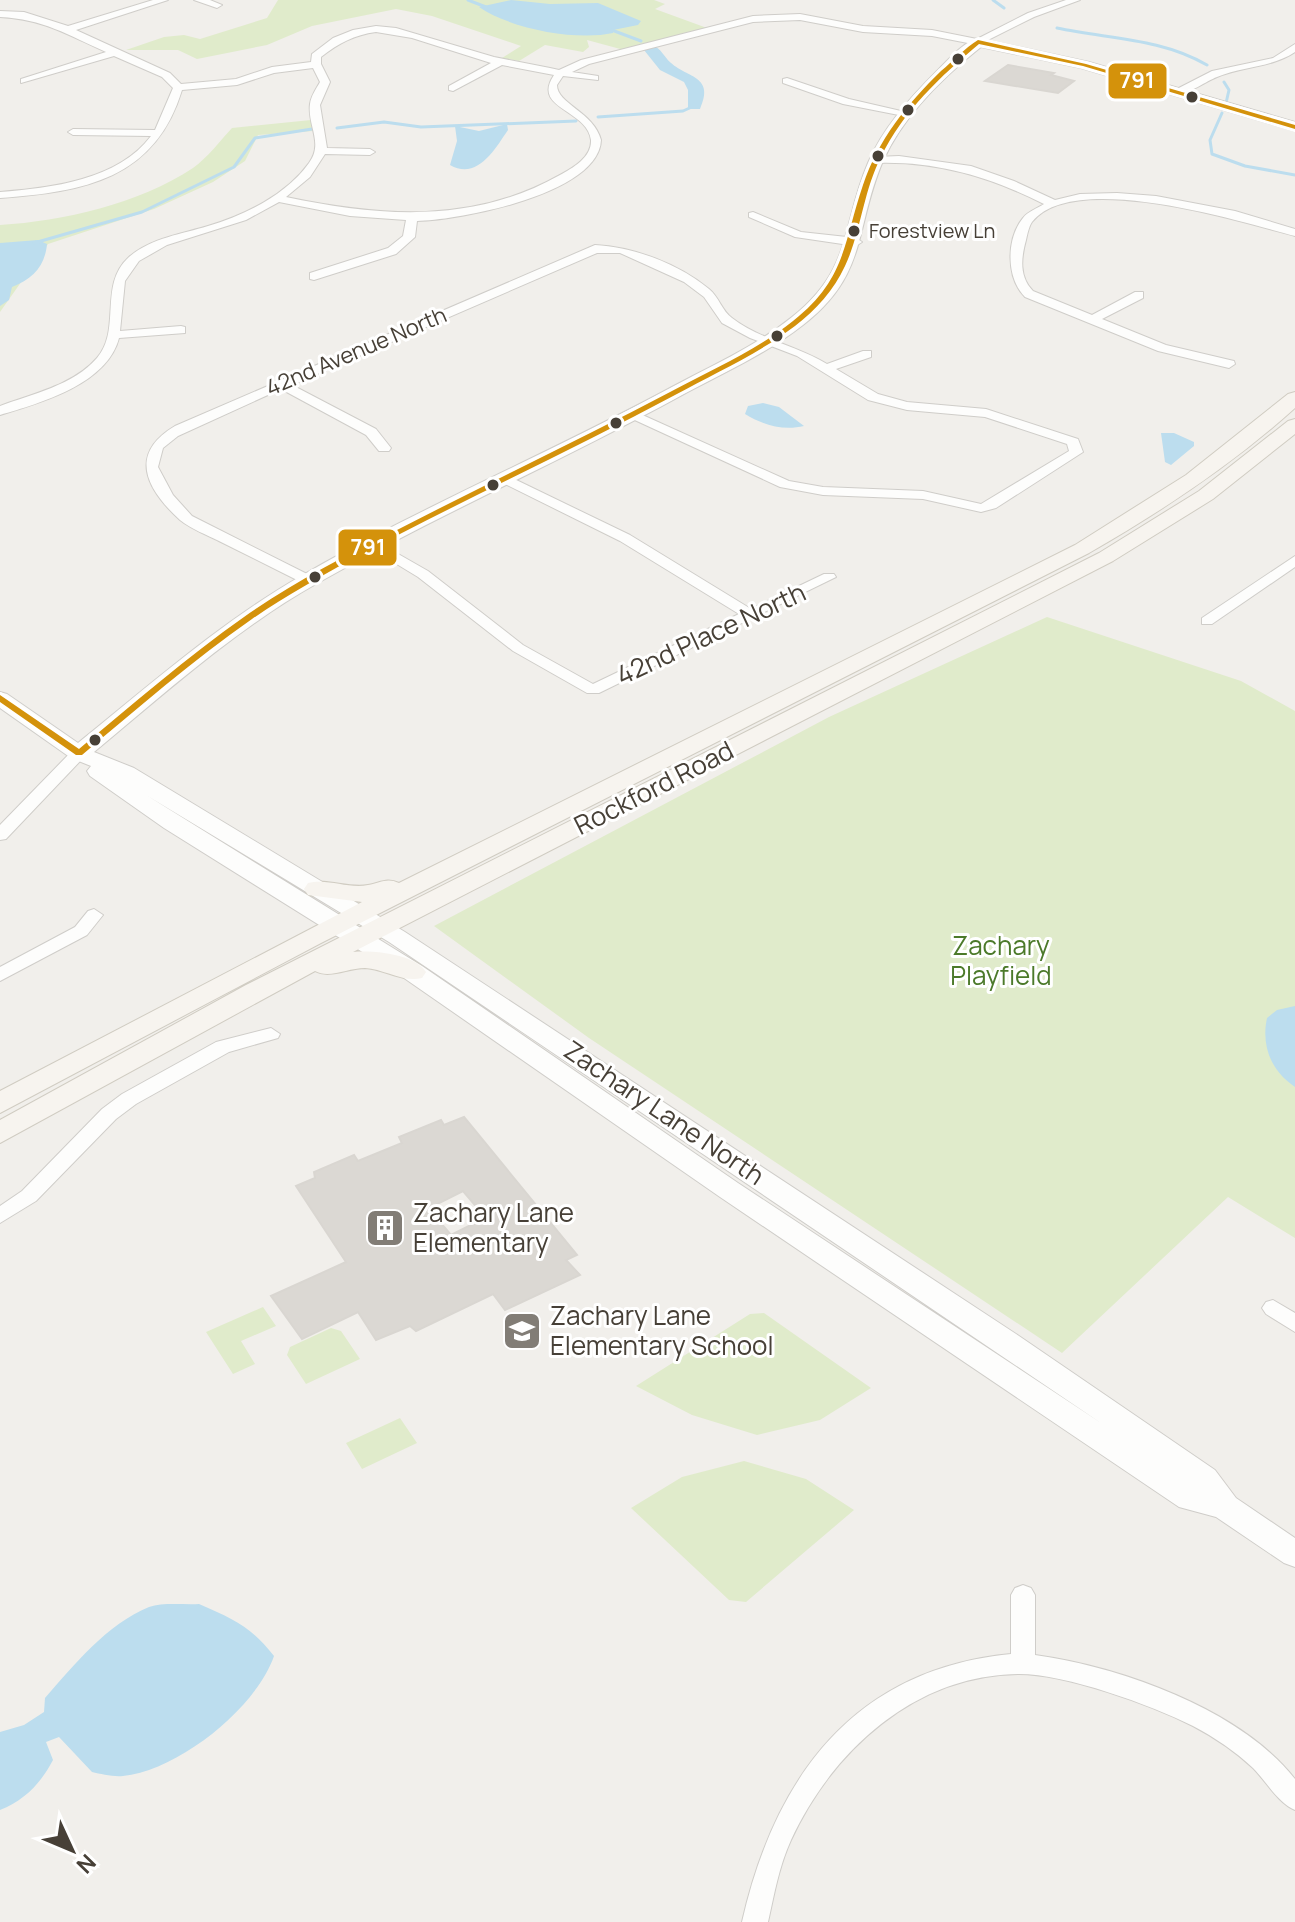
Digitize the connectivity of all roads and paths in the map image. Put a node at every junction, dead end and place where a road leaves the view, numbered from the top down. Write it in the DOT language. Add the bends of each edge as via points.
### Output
graph roads {
  1 [pos="163,0"];
  2 [pos="199,0"];
  3 [pos="1075,0"];
  4 [pos="217,5"];
  5 [pos="0,14"];
  6 [pos="69,29"];
  7 [pos="978,42"];
  8 [pos="1295,47"];
  9 [pos="113,53"];
  10 [pos="1276,60"];
  11 [pos="500,62"];
  12 [pos="316,64"];
  13 [pos="1295,65"];
  14 [pos="560,73"];
  15 [pos="594,78"];
  16 [pos="25,81"];
  17 [pos="787,81"];
  18 [pos="178,87"];
  19 [pos="453,88"];
  20 [pos="1176,92"];
  21 [pos="909,114"];
  22 [pos="1295,127"];
  23 [pos="73,132"];
  24 [pos="156,133"];
  25 [pos="321,151"];
  26 [pos="370,152"];
  27 [pos="876,160"];
  28 [pos="0,195"];
  29 [pos="275,198"];
  30 [pos="1052,203"];
  31 [pos="753,215"];
  32 [pos="412,219"];
  33 [pos="1295,233"];
  34 [pos="856,242"];
  35 [pos="314,276"];
  36 [pos="1139,295"];
  37 [pos="1092,320"];
  38 [pos="181,330"];
  39 [pos="112,335"];
  40 [pos="768,340"];
  41 [pos="867,354"];
  42 [pos="1229,364"];
  43 [pos="827,368"];
  44 [pos="281,384"];
  45 [pos="1295,398"];
  46 [pos="4,405"];
  47 [pos="633,416"];
  48 [pos="1295,425"];
  49 [pos="384,448"];
  50 [pos="508,480"];
  51 [pos="374,546"];
  52 [pos="1295,560"];
  53 [pos="829,577"];
  54 [pos="308,580"];
  55 [pos="751,615"];
  56 [pos="1207,621"];
  57 [pos="0,698"];
  58 [pos="79,753"];
  59 [pos="560,813"];
  60 [pos="182,817"];
  61 [pos="0,835"];
  62 [pos="317,889"];
  63 [pos="94,915"];
  64 [pos="358,926"];
  65 [pos="413,972"];
  66 [pos="0,975"];
  67 [pos="207,1016"];
  68 [pos="271,1034"];
  69 [pos="0,1103"];
  70 [pos="0,1133"];
  71 [pos="0,1216"];
  72 [pos="1273,1308"];
  73 [pos="1295,1324"];
  74 [pos="1225,1507"];
  75 [pos="1295,1554"];
  76 [pos="1023,1595"];
  77 [pos="1023,1664"];
  78 [pos="1295,1798"];
  79 [pos="755,1922"];
  1 -- 6 [label="street"];
  2 -- 4 [label="street"];
  3 -- 7 [label="street"];
  5 -- 6 [label="street" via="43,19"];
  6 -- 9 [label="street"];
  7 -- 14 [label="street" via="768,17 585,62"];
  7 -- 20 [label="street"];
  7 -- 21 [label="street" via="952,62"];
  8 -- 10 [label="street"];
  9 -- 16 [label="street"];
  9 -- 18 [label="street" via="166,75"];
  10 -- 13 [label="street"];
  10 -- 20 [label="street" via="1216,73"];
  11 -- 12 [label="street" via="404,30 363,31 327,46 316,56"];
  11 -- 14 [label="street"];
  11 -- 19 [label="street"];
  12 -- 18 [label="street" via="237,82"];
  12 -- 25 [label="street" via="325,82 315,109"];
  14 -- 15 [label="street"];
  14 -- 32 [label="street" via="552,92 585,118 596,138 583,165 500,206 460,216"];
  17 -- 21 [label="street" via="847,102"];
  18 -- 24 [label="street"];
  20 -- 22 [label="street"];
  21 -- 27 [label="street"];
  23 -- 24 [label="street"];
  24 -- 28 [label="street" via="137,156 103,174 61,187"];
  25 -- 26 [label="street"];
  25 -- 29 [label="street" via="308,171"];
  27 -- 30 [label="street" via="996,176"];
  27 -- 34 [label="street"];
  29 -- 32 [label="street"];
  29 -- 39 [label="street" via="240,219 137,256 118,278"];
  30 -- 33 [label="street" via="1098,195 1140,197"];
  30 -- 37 [label="street" via="1027,220 1016,281 1037,299"];
  31 -- 34 [label="street" via="799,235"];
  32 -- 35 [label="street" via="409,237 392,251"];
  34 -- 40 [label="street" via="826,294"];
  36 -- 37 [label="street"];
  37 -- 42 [label="street" via="1162,348"];
  38 -- 39 [label="street"];
  39 -- 46 [label="street" via="109,350 94,367 67,383"];
  40 -- 43 [label="street"];
  40 -- 44 [label="street, 42nd Avenue North" via="726,320 701,286 622,250 605,248"];
  40 -- 47 [label="street"];
  41 -- 43 [label="street"];
  43 -- 47 [label="street" via="856,389 889,403 986,413 1046,431 1073,442 1074,456 981,508 923,495 785,484"];
  44 -- 49 [label="street" via="371,432"];
  44 -- 54 [label="street, 42nd Avenue North" via="172,433 151,460 153,474 187,519"];
  45 -- 59 [label="main road, Rockford Road" via="1199,477 1082,549"];
  47 -- 50 [label="street"];
  48 -- 64 [label="main road, Rockford Road" via="1206,495 1095,563"];
  50 -- 51 [label="street"];
  50 -- 55 [label="street" via="625,538"];
  51 -- 54 [label="street"];
  51 -- 55 [label="street, 42nd Place North" via="423,574 518,648 593,690"];
  52 -- 56 [label="street"];
  53 -- 55 [label="street, 42nd Place North"];
  54 -- 58 [label="street" via="185,664"];
  57 -- 58 [label="street, Zachary Lane North"];
  58 -- 60 [label="street, Zachary Lane North" via="126,773"];
  58 -- 61 [label="street"];
  59 -- 62 [label="main road" via="531,816 385,889 350,894"];
  59 -- 64 [label="main road, Rockford Road"];
  60 -- 62 [label="street, Zachary Lane North"];
  60 -- 64 [label="street, Zachary Lane North"];
  62 -- 64 [label="street, Zachary Lane North"];
  63 -- 66 [label="street" via="81,931"];
  64 -- 65 [label="street, Zachary Lane North"];
  64 -- 67 [label="main road, Rockford Road"];
  64 -- 69 [label="main road, Rockford Road" via="158,1016"];
  64 -- 74 [label="street, Zachary Lane North" via="1009,1344 1204,1479"];
  65 -- 67 [label="main road" via="387,961 334,964"];
  65 -- 74 [label="street, Zachary Lane North" via="1190,1498"];
  67 -- 70 [label="main road, Rockford Road"];
  68 -- 71 [label="street" via="223,1047 129,1099 29,1196"];
  72 -- 73 [label="street"];
  74 -- 75 [label="street, Zachary Lane North"];
  76 -- 77 [label="street"];
  77 -- 78 [label="street" via="1077,1675 1214,1722 1252,1750"];
  77 -- 79 [label="street" via="953,1673 922,1684 867,1721 804,1793 782,1831"];
}
